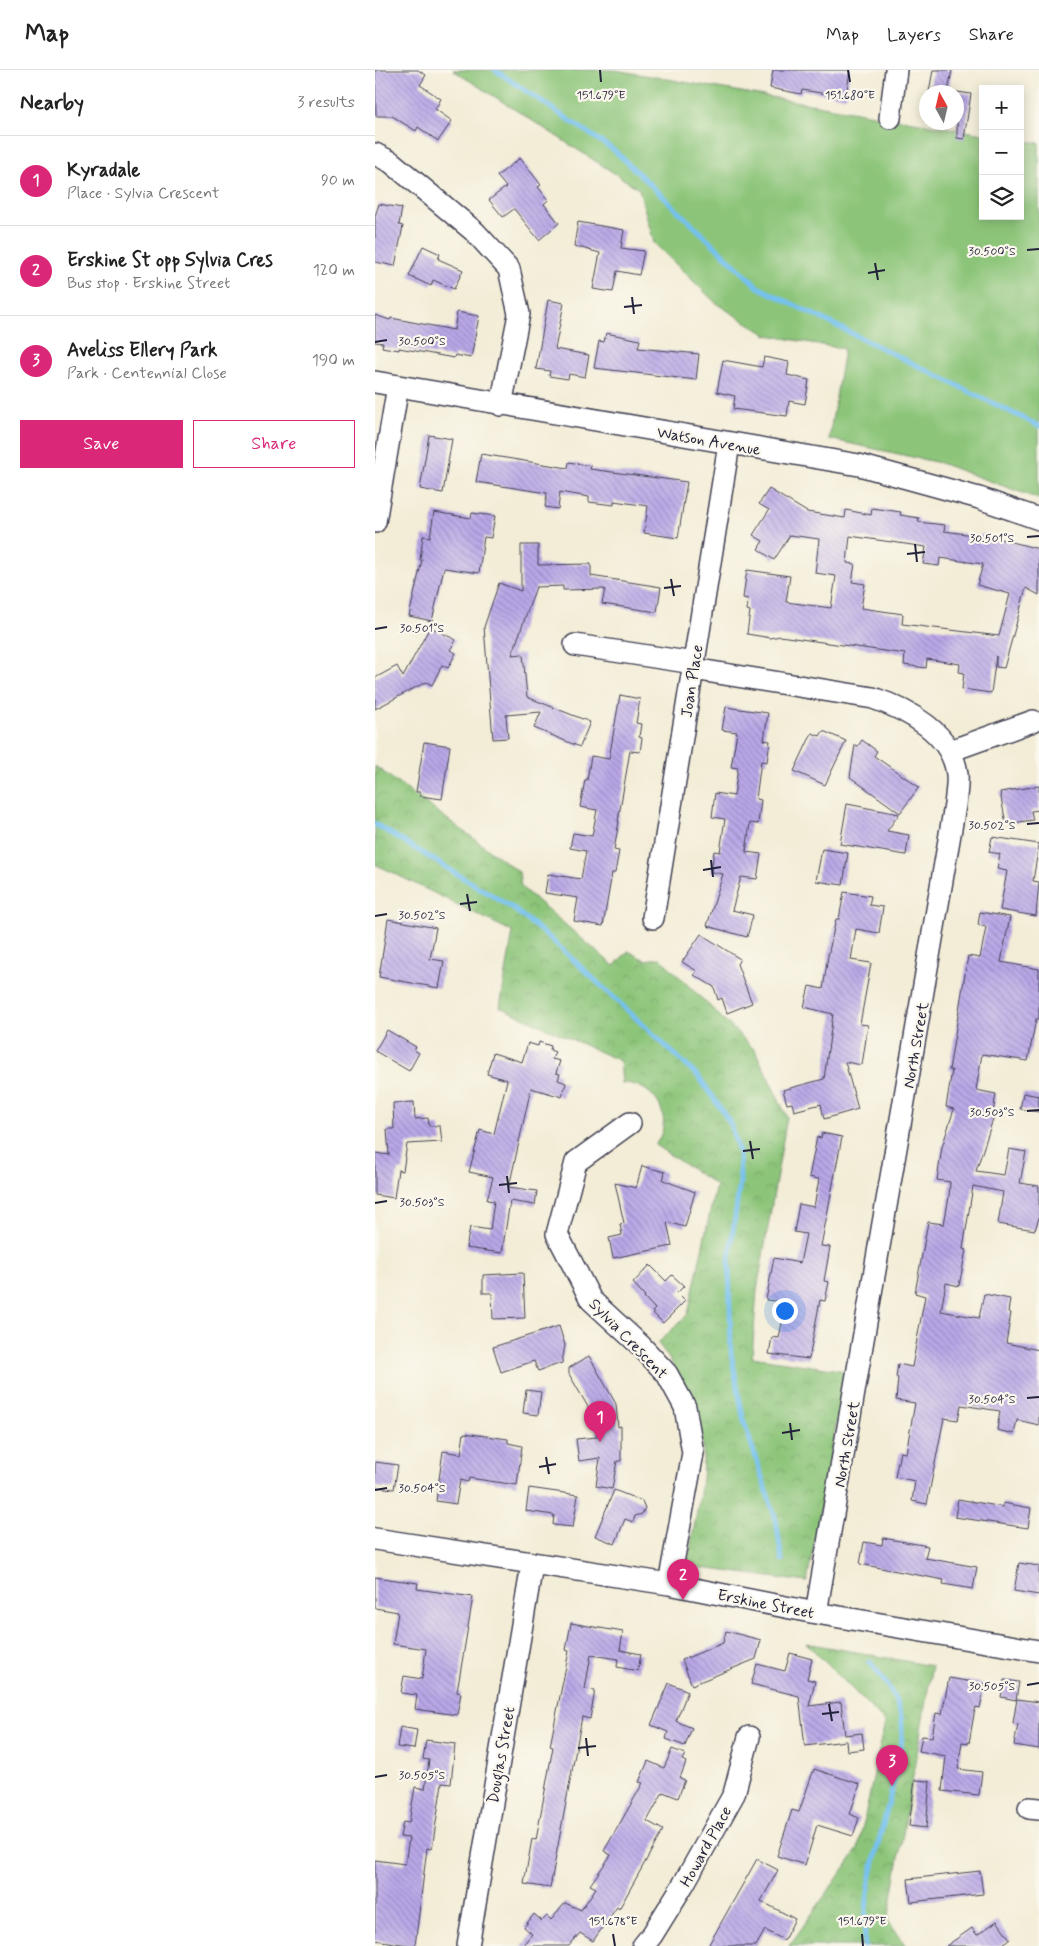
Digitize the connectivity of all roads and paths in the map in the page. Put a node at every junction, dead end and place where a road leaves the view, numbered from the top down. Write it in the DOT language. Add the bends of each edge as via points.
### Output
graph roads {
  1 [pos="895,70"];
  2 [pos="890,118"];
  3 [pos="375,154"];
  4 [pos="375,382"];
  5 [pos="398,386"];
  6 [pos="501,405"];
  7 [pos="729,444"];
  8 [pos="1039,519"];
  9 [pos="375,522"];
  10 [pos="575,645"];
  11 [pos="693,666"];
  12 [pos="1033,721"];
  13 [pos="950,751"];
  14 [pos="653,918"];
  15 [pos="630,1123"];
  16 [pos="375,1539"];
  17 [pos="532,1565"];
  18 [pos="669,1584"];
  19 [pos="816,1613"];
  20 [pos="1039,1651"];
  21 [pos="749,1737"];
  22 [pos="468,1946"];
  23 [pos="643,1946"];
  1 -- 2 [label="street"];
  3 -- 6 [label="street" via="391,162 475,232 509,269 519,314"];
  4 -- 5 [label="street, Watson Avenue"];
  5 -- 6 [label="street, Watson Avenue"];
  5 -- 9 [label="street"];
  6 -- 7 [label="street, Watson Avenue"];
  7 -- 8 [label="street, Watson Avenue" via="859,466 979,498"];
  7 -- 11 [label="street, Joan Place"];
  10 -- 11 [label="street, North Street"];
  11 -- 13 [label="street, North Street" via="873,698 914,717 937,734"];
  11 -- 14 [label="street, Joan Place"];
  12 -- 13 [label="street"];
  13 -- 19 [label="street, North Street" via="957,774 955,805"];
  15 -- 18 [label="street, Sylvia Crescent" via="576,1162 557,1234 591,1300 667,1374 685,1407 693,1453"];
  16 -- 17 [label="street, Erskine Street"];
  17 -- 18 [label="street, Erskine Street"];
  17 -- 22 [label="street, Douglas Street"];
  18 -- 19 [label="street, Erskine Street"];
  19 -- 20 [label="street, Erskine Street"];
  21 -- 23 [label="street, Howard Place" via="734,1794 683,1885"];
}
